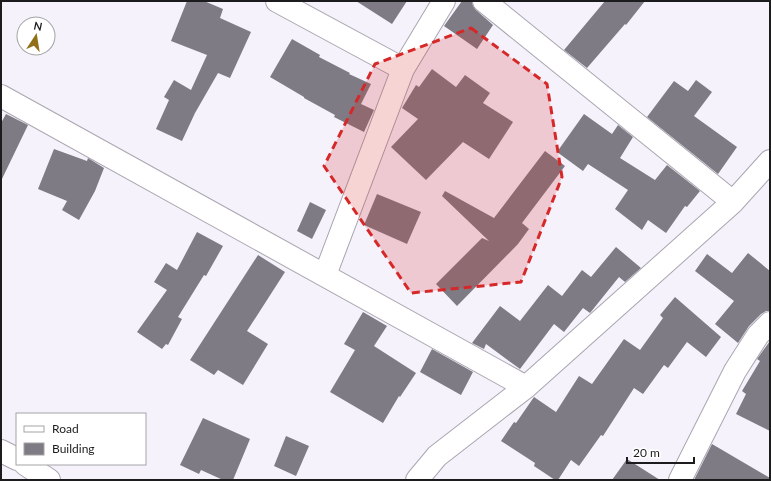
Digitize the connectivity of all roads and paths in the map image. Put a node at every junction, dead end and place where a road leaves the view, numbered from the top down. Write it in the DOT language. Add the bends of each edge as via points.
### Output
graph roads {
  1 [pos="277,1"];
  2 [pos="444,1"];
  3 [pos="484,1"];
  4 [pos="403,68"];
  5 [pos="1,96"];
  6 [pos="770,161"];
  7 [pos="733,202"];
  8 [pos="325,275"];
  9 [pos="770,323"];
  10 [pos="526,387"];
  11 [pos="1,451"];
  12 [pos="16,458"];
  13 [pos="26,465"];
  14 [pos="49,480"];
  15 [pos="417,480"];
  16 [pos="680,480"];
  1 -- 4 [label="street"];
  2 -- 4 [label="street"];
  3 -- 7 [label="street"];
  4 -- 8 [label="street"];
  5 -- 8 [label="street"];
  6 -- 7 [label="street"];
  7 -- 10 [label="street"];
  8 -- 10 [label="street"];
  9 -- 16 [label="street" via="758,335 735,371"];
  10 -- 15 [label="street" via="437,456"];
  11 -- 12 [label="street"];
  13 -- 14 [label="street"];
}
